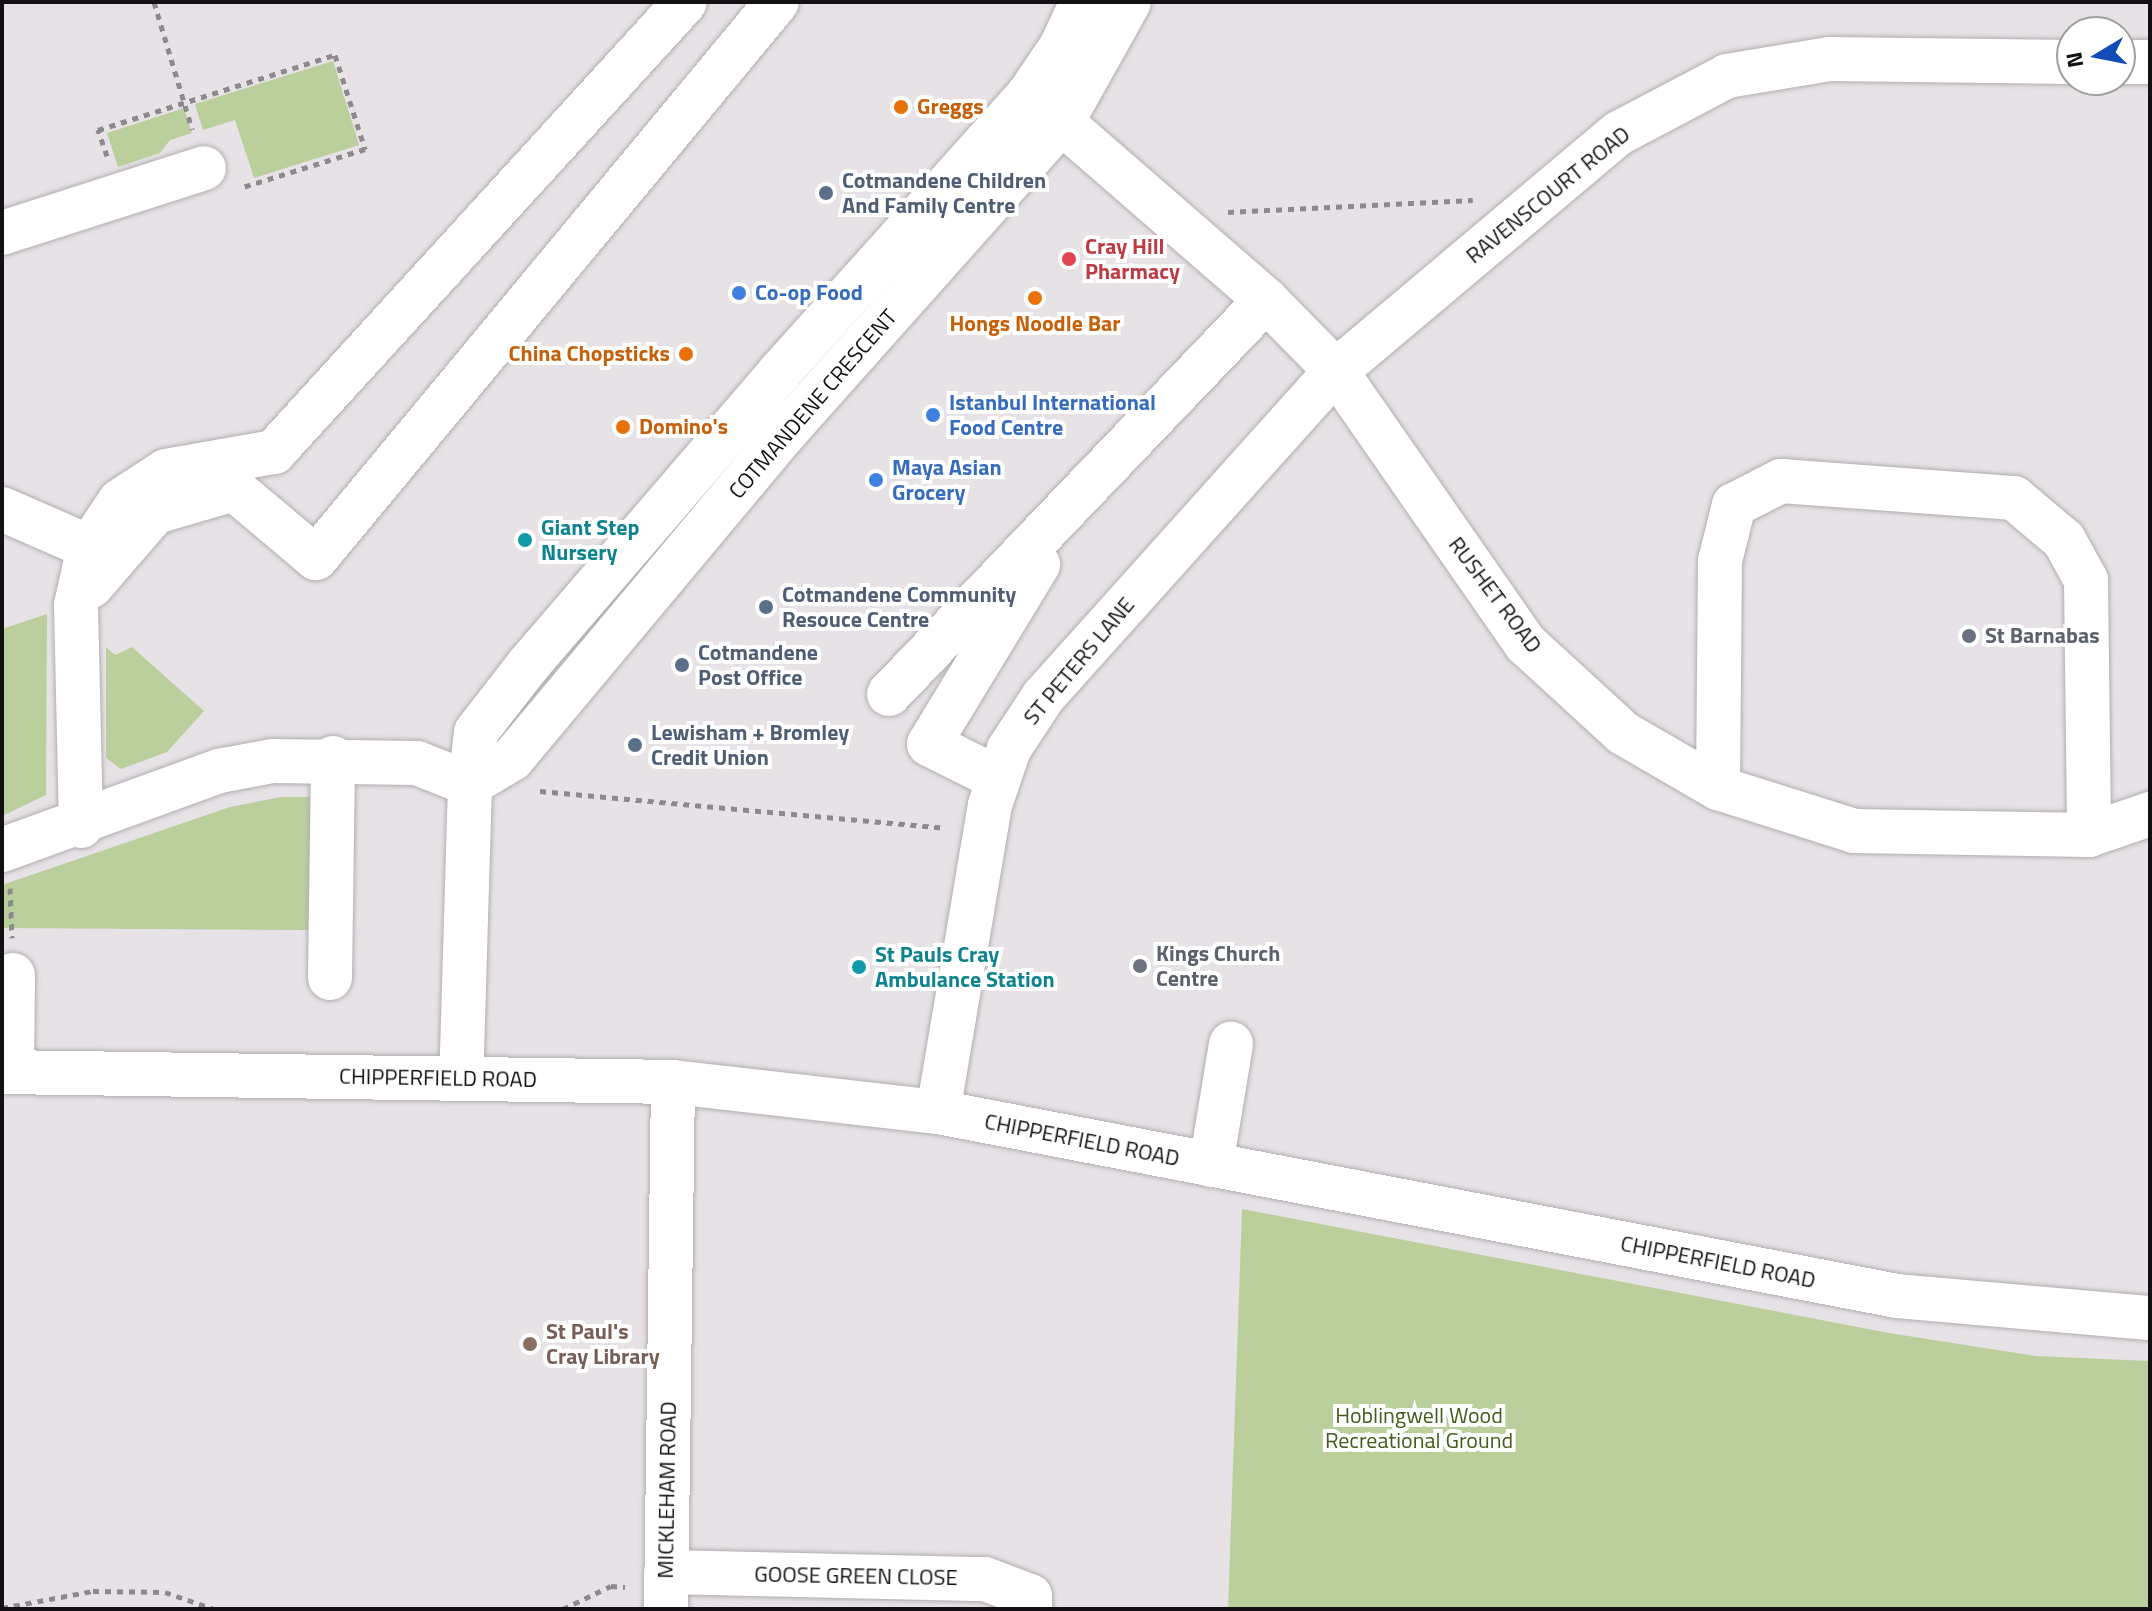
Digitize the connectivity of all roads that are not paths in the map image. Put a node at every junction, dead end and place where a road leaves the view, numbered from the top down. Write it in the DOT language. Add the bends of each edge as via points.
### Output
graph roads {
  1 [pos="685,2"];
  2 [pos="777,2"];
  3 [pos="1082,2"];
  4 [pos="1129,2"];
  5 [pos="2056,62"];
  6 [pos="1029,94"];
  7 [pos="1062,122"];
  8 [pos="204,168"];
  9 [pos="2,233"];
  10 [pos="1266,300"];
  11 [pos="1336,371"];
  12 [pos="1084,490"];
  13 [pos="2,509"];
  14 [pos="89,547"];
  15 [pos="76,605"];
  16 [pos="889,694"];
  17 [pos="333,758"];
  18 [pos="997,778"];
  19 [pos="470,784"];
  20 [pos="1718,788"];
  21 [pos="2150,814"];
  22 [pos="81,826"];
  23 [pos="2089,835"];
  24 [pos="6,867"];
  25 [pos="13,975"];
  26 [pos="330,978"];
  27 [pos="1231,1044"];
  28 [pos="7,1072"];
  29 [pos="461,1079"];
  30 [pos="673,1082"];
  31 [pos="938,1112"];
  32 [pos="1211,1165"];
  33 [pos="2150,1318"];
  34 [pos="666,1590"];
  35 [pos="1030,1609"];
  1 -- 14 [label="street" via="274,452 166,471 120,501"];
  2 -- 15 [label="street" via="316,558 234,489 155,512"];
  3 -- 6 [label="street, COTMANDENE CRESCENT" via="1061,47"];
  4 -- 7 [label="street, COTMANDENE CRESCENT"];
  5 -- 11 [label="street, RAVENSCOURT ROAD" via="1830,59 1727,76 1619,133"];
  6 -- 7 [label="street, RUSHET ROAD"];
  6 -- 19 [label="street, COTMANDENE CRESCENT" via="529,664 476,732"];
  7 -- 10 [label="street, RUSHET ROAD"];
  7 -- 19 [label="street, COTMANDENE CRESCENT" via="783,435 512,759"];
  8 -- 9 [label="street"];
  10 -- 11 [label="street, RUSHET ROAD"];
  10 -- 12 [label="street"];
  11 -- 18 [label="street, ST PETERS LANE" via="1043,697"];
  11 -- 20 [label="street, RUSHET ROAD" via="1526,644 1623,733"];
  12 -- 16 [label="street"];
  12 -- 18 [label="street" via="929,744"];
  13 -- 14 [label="street"];
  14 -- 15 [label="street"];
  15 -- 22 [label="street"];
  17 -- 19 [label="street" via="417,763"];
  17 -- 22 [label="street" via="219,771"];
  17 -- 26 [label="street"];
  18 -- 31 [label="street, ST PETERS LANE"];
  19 -- 29 [label="street, COTMANDENE CRESCENT"];
  20 -- 23 [label="street, RUSHET ROAD" via="1854,831"];
  20 -- 23 [label="street" via="1720,561 1734,505 1781,481 2014,498 2064,540 2086,580"];
  21 -- 23 [label="street, RUSHET ROAD"];
  22 -- 24 [label="street"];
  25 -- 28 [label="street"];
  27 -- 32 [label="street"];
  28 -- 29 [label="street, CHIPPERFIELD ROAD"];
  29 -- 30 [label="street, CHIPPERFIELD ROAD"];
  30 -- 31 [label="street, CHIPPERFIELD ROAD"];
  30 -- 34 [label="street, MICKLEHAM ROAD"];
  31 -- 32 [label="street, CHIPPERFIELD ROAD"];
  32 -- 33 [label="street, CHIPPERFIELD ROAD" via="1897,1296"];
  34 -- 35 [label="street, GOOSE GREEN CLOSE" via="985,1579 1030,1596"];
}
